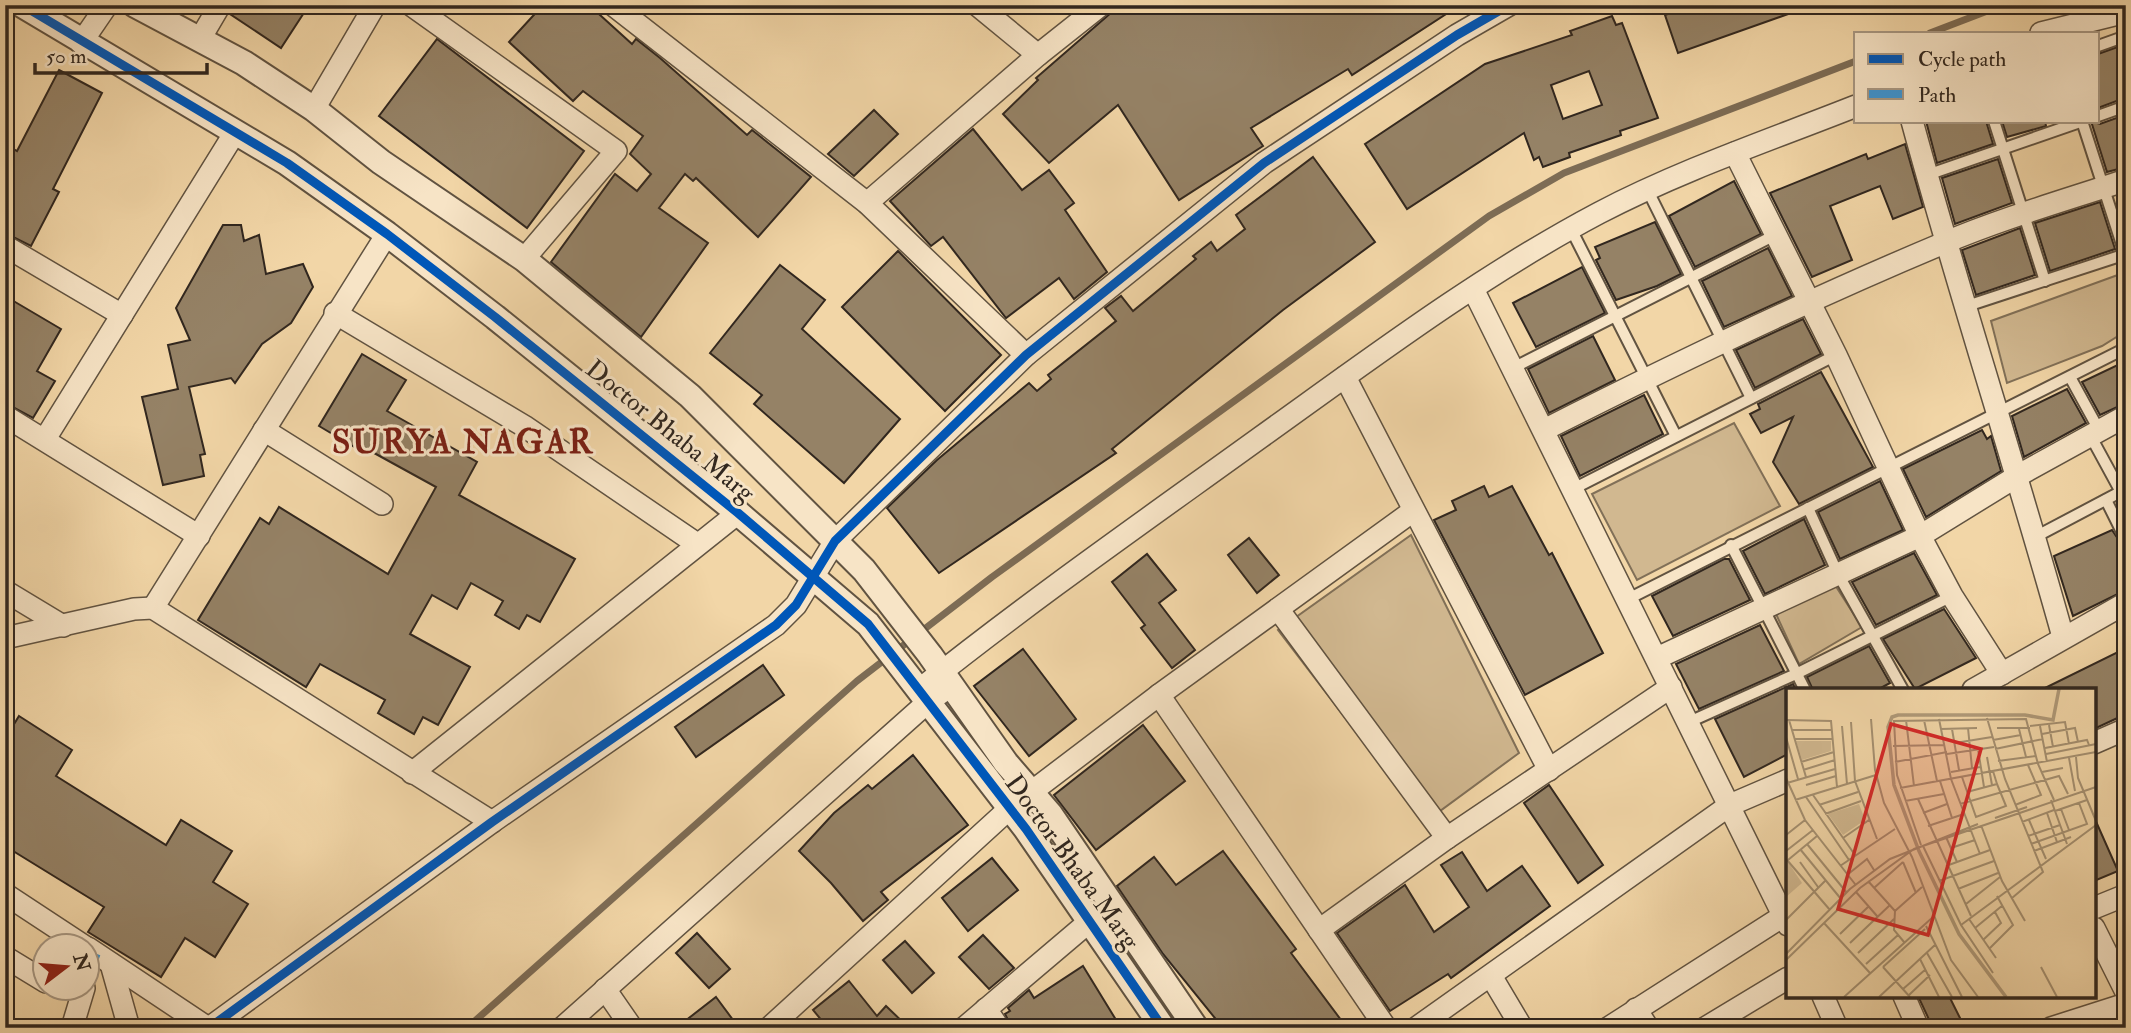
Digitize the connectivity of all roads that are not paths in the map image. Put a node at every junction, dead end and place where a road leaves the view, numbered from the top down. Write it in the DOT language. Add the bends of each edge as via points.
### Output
graph roads {
  1 [pos="22,5"];
  2 [pos="107,5"];
  3 [pos="135,5"];
  4 [pos="220,5"];
  5 [pos="375,5"];
  6 [pos="411,5"];
  7 [pos="977,5"];
  8 [pos="1101,5"];
  9 [pos="1509,5"];
  10 [pos="626,9"];
  11 [pos="2126,12"];
  12 [pos="2045,32"];
  13 [pos="2126,36"];
  14 [pos="200,39"];
  15 [pos="81,43"];
  16 [pos="2100,45"];
  17 [pos="1038,55"];
  18 [pos="2126,106"];
  19 [pos="1854,107"];
  20 [pos="314,109"];
  21 [pos="2100,115"];
  22 [pos="1912,122"];
  23 [pos="1994,122"];
  24 [pos="2079,122"];
  25 [pos="2082,122"];
  26 [pos="234,134"];
  27 [pos="2003,149"];
  28 [pos="1735,153"];
  29 [pos="1927,175"];
  30 [pos="2126,180"];
  31 [pos="2104,187"];
  32 [pos="1648,191"];
  33 [pos="867,203"];
  34 [pos="2025,215"];
  35 [pos="1571,229"];
  36 [pos="387,234"];
  37 [pos="1777,234"];
  38 [pos="1947,242"];
  39 [pos="5,246"];
  40 [pos="2126,254"];
  41 [pos="524,259"];
  42 [pos="1692,277"];
  43 [pos="2045,281"];
  44 [pos="1473,289"];
  45 [pos="1809,301"];
  46 [pos="1967,306"];
  47 [pos="335,313"];
  48 [pos="122,315"];
  49 [pos="1616,316"];
  50 [pos="1723,340"];
  51 [pos="2126,348"];
  52 [pos="1026,355"];
  53 [pos="1836,355"];
  54 [pos="1513,369"];
  55 [pos="1345,377"];
  56 [pos="2070,377"];
  57 [pos="1647,378"];
  58 [pos="1751,398"];
  59 [pos="1998,415"];
  60 [pos="5,416"];
  61 [pos="2126,416"];
  62 [pos="264,430"];
  63 [pos="1544,430"];
  64 [pos="2095,432"];
  65 [pos="1676,436"];
  66 [pos="45,439"];
  67 [pos="1888,467"];
  68 [pos="2019,475"];
  69 [pos="1573,489"];
  70 [pos="2123,491"];
  71 [pos="2106,500"];
  72 [pos="382,504"];
  73 [pos="1808,508"];
  74 [pos="1413,511"];
  75 [pos="737,513"];
  76 [pos="199,536"];
  77 [pos="1920,536"];
  78 [pos="2035,537"];
  79 [pos="2126,540"];
  80 [pos="835,541"];
  81 [pos="697,544"];
  82 [pos="1731,545"];
  83 [pos="1839,575"];
  84 [pos="811,576"];
  85 [pos="5,591"];
  86 [pos="1952,596"];
  87 [pos="1628,599"];
  88 [pos="2126,603"];
  89 [pos="153,608"];
  90 [pos="1278,609"];
  91 [pos="1765,610"];
  92 [pos="64,626"];
  93 [pos="1873,634"];
  94 [pos="2063,637"];
  95 [pos="5,638"];
  96 [pos="1657,657"];
  97 [pos="941,671"];
  98 [pos="1796,674"];
  99 [pos="2002,674"];
  100 [pos="1671,687"];
  101 [pos="919,688"];
  102 [pos="1804,688"];
  103 [pos="1902,688"];
  104 [pos="1980,688"];
  105 [pos="1159,695"];
  106 [pos="1689,722"];
  107 [pos="2123,736"];
  108 [pos="2096,743"];
  109 [pos="1549,770"];
  110 [pos="412,773"];
  111 [pos="1786,781"];
  112 [pos="1030,793"];
  113 [pos="1730,805"];
  114 [pos="1009,808"];
  115 [pos="492,822"];
  116 [pos="1447,838"];
  117 [pos="5,894"];
  118 [pos="2126,895"];
  119 [pos="2096,907"];
  120 [pos="1786,920"];
  121 [pos="1090,921"];
  122 [pos="1320,930"];
  123 [pos="63,932"];
  124 [pos="2096,932"];
  125 [pos="5,957"];
  126 [pos="102,958"];
  127 [pos="111,964"];
  128 [pos="32,973"];
  129 [pos="1491,976"];
  130 [pos="1786,979"];
  131 [pos="605,989"];
  132 [pos="2126,992"];
  133 [pos="1824,998"];
  134 [pos="1905,998"];
  135 [pos="80,1002"];
  136 [pos="2126,1003"];
  137 [pos="986,1009"];
  138 [pos="1636,1009"];
  139 [pos="781,1023"];
  140 [pos="72,1028"];
  141 [pos="129,1028"];
  142 [pos="209,1028"];
  143 [pos="562,1028"];
  144 [pos="632,1028"];
  145 [pos="964,1028"];
  146 [pos="999,1028"];
  147 [pos="1163,1028"];
  148 [pos="1196,1028"];
  149 [pos="1386,1028"];
  150 [pos="1416,1028"];
  151 [pos="1522,1028"];
  152 [pos="1608,1028"];
  153 [pos="1648,1028"];
  154 [pos="1705,1028"];
  155 [pos="1838,1028"];
  156 [pos="1918,1028"];
  157 [pos="2051,1028"];
  1 -- 15 [label="street, Doctor Bhaba Marg"];
  2 -- 15 [label="street"];
  3 -- 14 [label="street, Doctor Bhaba Marg"];
  4 -- 14 [label="street"];
  5 -- 20 [label="street"];
  6 -- 41 [label="street" via="616,150"];
  7 -- 17 [label="street"];
  8 -- 17 [label="street"];
  9 -- 52 [label="street" via="1264,163"];
  10 -- 33 [label="street"];
  11 -- 12 [label="street"];
  13 -- 16 [label="lane"];
  14 -- 20 [label="street, Doctor Bhaba Marg"];
  15 -- 26 [label="street, Doctor Bhaba Marg"];
  17 -- 33 [label="street"];
  18 -- 21 [label="lane"];
  19 -- 28 [label="street"];
  20 -- 41 [label="street, Doctor Bhaba Marg" via="381,162"];
  22 -- 29 [label="street"];
  23 -- 27 [label="lane"];
  24 -- 27 [label="lane"];
  25 -- 31 [label="lane"];
  26 -- 36 [label="street, Doctor Bhaba Marg" via="287,163"];
  26 -- 48 [label="street"];
  27 -- 29 [label="lane"];
  27 -- 34 [label="lane"];
  28 -- 32 [label="street"];
  28 -- 37 [label="street"];
  29 -- 38 [label="street"];
  30 -- 31 [label="street"];
  31 -- 34 [label="street"];
  31 -- 40 [label="lane"];
  32 -- 35 [label="street"];
  32 -- 42 [label="lane"];
  33 -- 52 [label="street"];
  34 -- 38 [label="street"];
  34 -- 43 [label="lane"];
  35 -- 44 [label="street"];
  35 -- 49 [label="lane"];
  36 -- 47 [label="street"];
  36 -- 75 [label="street, Doctor Bhaba Marg"];
  37 -- 42 [label="lane"];
  37 -- 45 [label="street"];
  38 -- 45 [label="street"];
  38 -- 46 [label="street"];
  39 -- 48 [label="street"];
  40 -- 43 [label="lane"];
  41 -- 80 [label="street, Doctor Bhaba Marg" via="690,396"];
  42 -- 49 [label="lane"];
  42 -- 50 [label="lane"];
  43 -- 46 [label="lane"];
  44 -- 54 [label="street"];
  44 -- 55 [label="street"];
  45 -- 50 [label="street"];
  45 -- 53 [label="street"];
  46 -- 59 [label="street"];
  47 -- 62 [label="street"];
  47 -- 81 [label="street" via="524,426"];
  48 -- 66 [label="street"];
  49 -- 54 [label="lane"];
  49 -- 57 [label="lane"];
  50 -- 57 [label="street"];
  50 -- 58 [label="lane"];
  51 -- 56 [label="lane"];
  52 -- 80 [label="street"];
  53 -- 58 [label="lane"];
  53 -- 67 [label="street"];
  54 -- 63 [label="street"];
  55 -- 74 [label="street"];
  55 -- 97 [label="street"];
  56 -- 59 [label="lane"];
  56 -- 64 [label="lane"];
  57 -- 63 [label="street"];
  57 -- 65 [label="lane"];
  58 -- 65 [label="lane"];
  59 -- 67 [label="lane"];
  59 -- 68 [label="street"];
  60 -- 66 [label="street"];
  61 -- 64 [label="street"];
  62 -- 72 [label="street"];
  62 -- 76 [label="street"];
  63 -- 69 [label="street"];
  64 -- 68 [label="street"];
  64 -- 70 [label="lane"];
  65 -- 69 [label="lane"];
  66 -- 76 [label="street"];
  67 -- 73 [label="lane"];
  67 -- 77 [label="street"];
  68 -- 77 [label="street"];
  68 -- 78 [label="street"];
  69 -- 87 [label="street"];
  70 -- 71 [label="lane"];
  71 -- 78 [label="lane"];
  71 -- 79 [label="lane"];
  73 -- 82 [label="lane"];
  73 -- 83 [label="lane"];
  74 -- 90 [label="street"];
  74 -- 109 [label="street"];
  75 -- 81 [label="street"];
  75 -- 84 [label="street, Doctor Bhaba Marg"];
  76 -- 89 [label="street"];
  77 -- 83 [label="street"];
  77 -- 86 [label="street"];
  78 -- 94 [label="street"];
  80 -- 84 [label="street"];
  80 -- 97 [label="street, Doctor Bhaba Marg" via="864,570"];
  81 -- 110 [label="street"];
  82 -- 87 [label="lane"];
  82 -- 91 [label="lane"];
  83 -- 91 [label="street"];
  83 -- 93 [label="lane"];
  84 -- 101 [label="street, Doctor Bhaba Marg" via="868,624"];
  84 -- 115 [label="street" via="796,605 776,625"];
  85 -- 92 [label="street"];
  86 -- 93 [label="lane"];
  86 -- 99 [label="street"];
  87 -- 96 [label="street"];
  88 -- 94 [label="street"];
  89 -- 92 [label="street"];
  89 -- 110 [label="street"];
  90 -- 105 [label="street"];
  90 -- 116 [label="street"];
  91 -- 96 [label="street"];
  91 -- 98 [label="lane"];
  92 -- 95 [label="street"];
  93 -- 98 [label="lane"];
  93 -- 103 [label="lane"];
  94 -- 99 [label="street"];
  96 -- 100 [label="street"];
  97 -- 101 [label="street"];
  97 -- 112 [label="street, Doctor Bhaba Marg"];
  98 -- 102 [label="lane"];
  98 -- 106 [label="lane"];
  99 -- 104 [label="street"];
  100 -- 106 [label="street"];
  100 -- 109 [label="street"];
  101 -- 114 [label="street, Doctor Bhaba Marg"];
  101 -- 131 [label="street"];
  105 -- 112 [label="street"];
  105 -- 122 [label="street"];
  106 -- 113 [label="street"];
  107 -- 108 [label="street"];
  109 -- 116 [label="street"];
  110 -- 115 [label="street"];
  111 -- 113 [label="street"];
  112 -- 114 [label="street"];
  112 -- 148 [label="street, Doctor Bhaba Marg" via="1050,814"];
  113 -- 120 [label="street"];
  113 -- 129 [label="street"];
  114 -- 121 [label="street, Doctor Bhaba Marg"];
  114 -- 139 [label="street"];
  115 -- 142 [label="street"];
  116 -- 122 [label="street"];
  117 -- 123 [label="street"];
  118 -- 119 [label="street"];
  120 -- 138 [label="street"];
  121 -- 137 [label="street"];
  121 -- 147 [label="street, Doctor Bhaba Marg"];
  122 -- 149 [label="street"];
  124 -- 132 [label="street"];
  125 -- 128 [label="street"];
  126 -- 127 [label="street"];
  127 -- 141 [label="street"];
  127 -- 142 [label="street"];
  129 -- 150 [label="street"];
  129 -- 151 [label="street"];
  130 -- 154 [label="street"];
  131 -- 143 [label="street"];
  131 -- 144 [label="street"];
  133 -- 155 [label="street"];
  134 -- 156 [label="street"];
  135 -- 140 [label="street"];
  136 -- 157 [label="street"];
  137 -- 145 [label="street"];
  137 -- 146 [label="street"];
  138 -- 152 [label="street"];
  138 -- 153 [label="street"];
}
